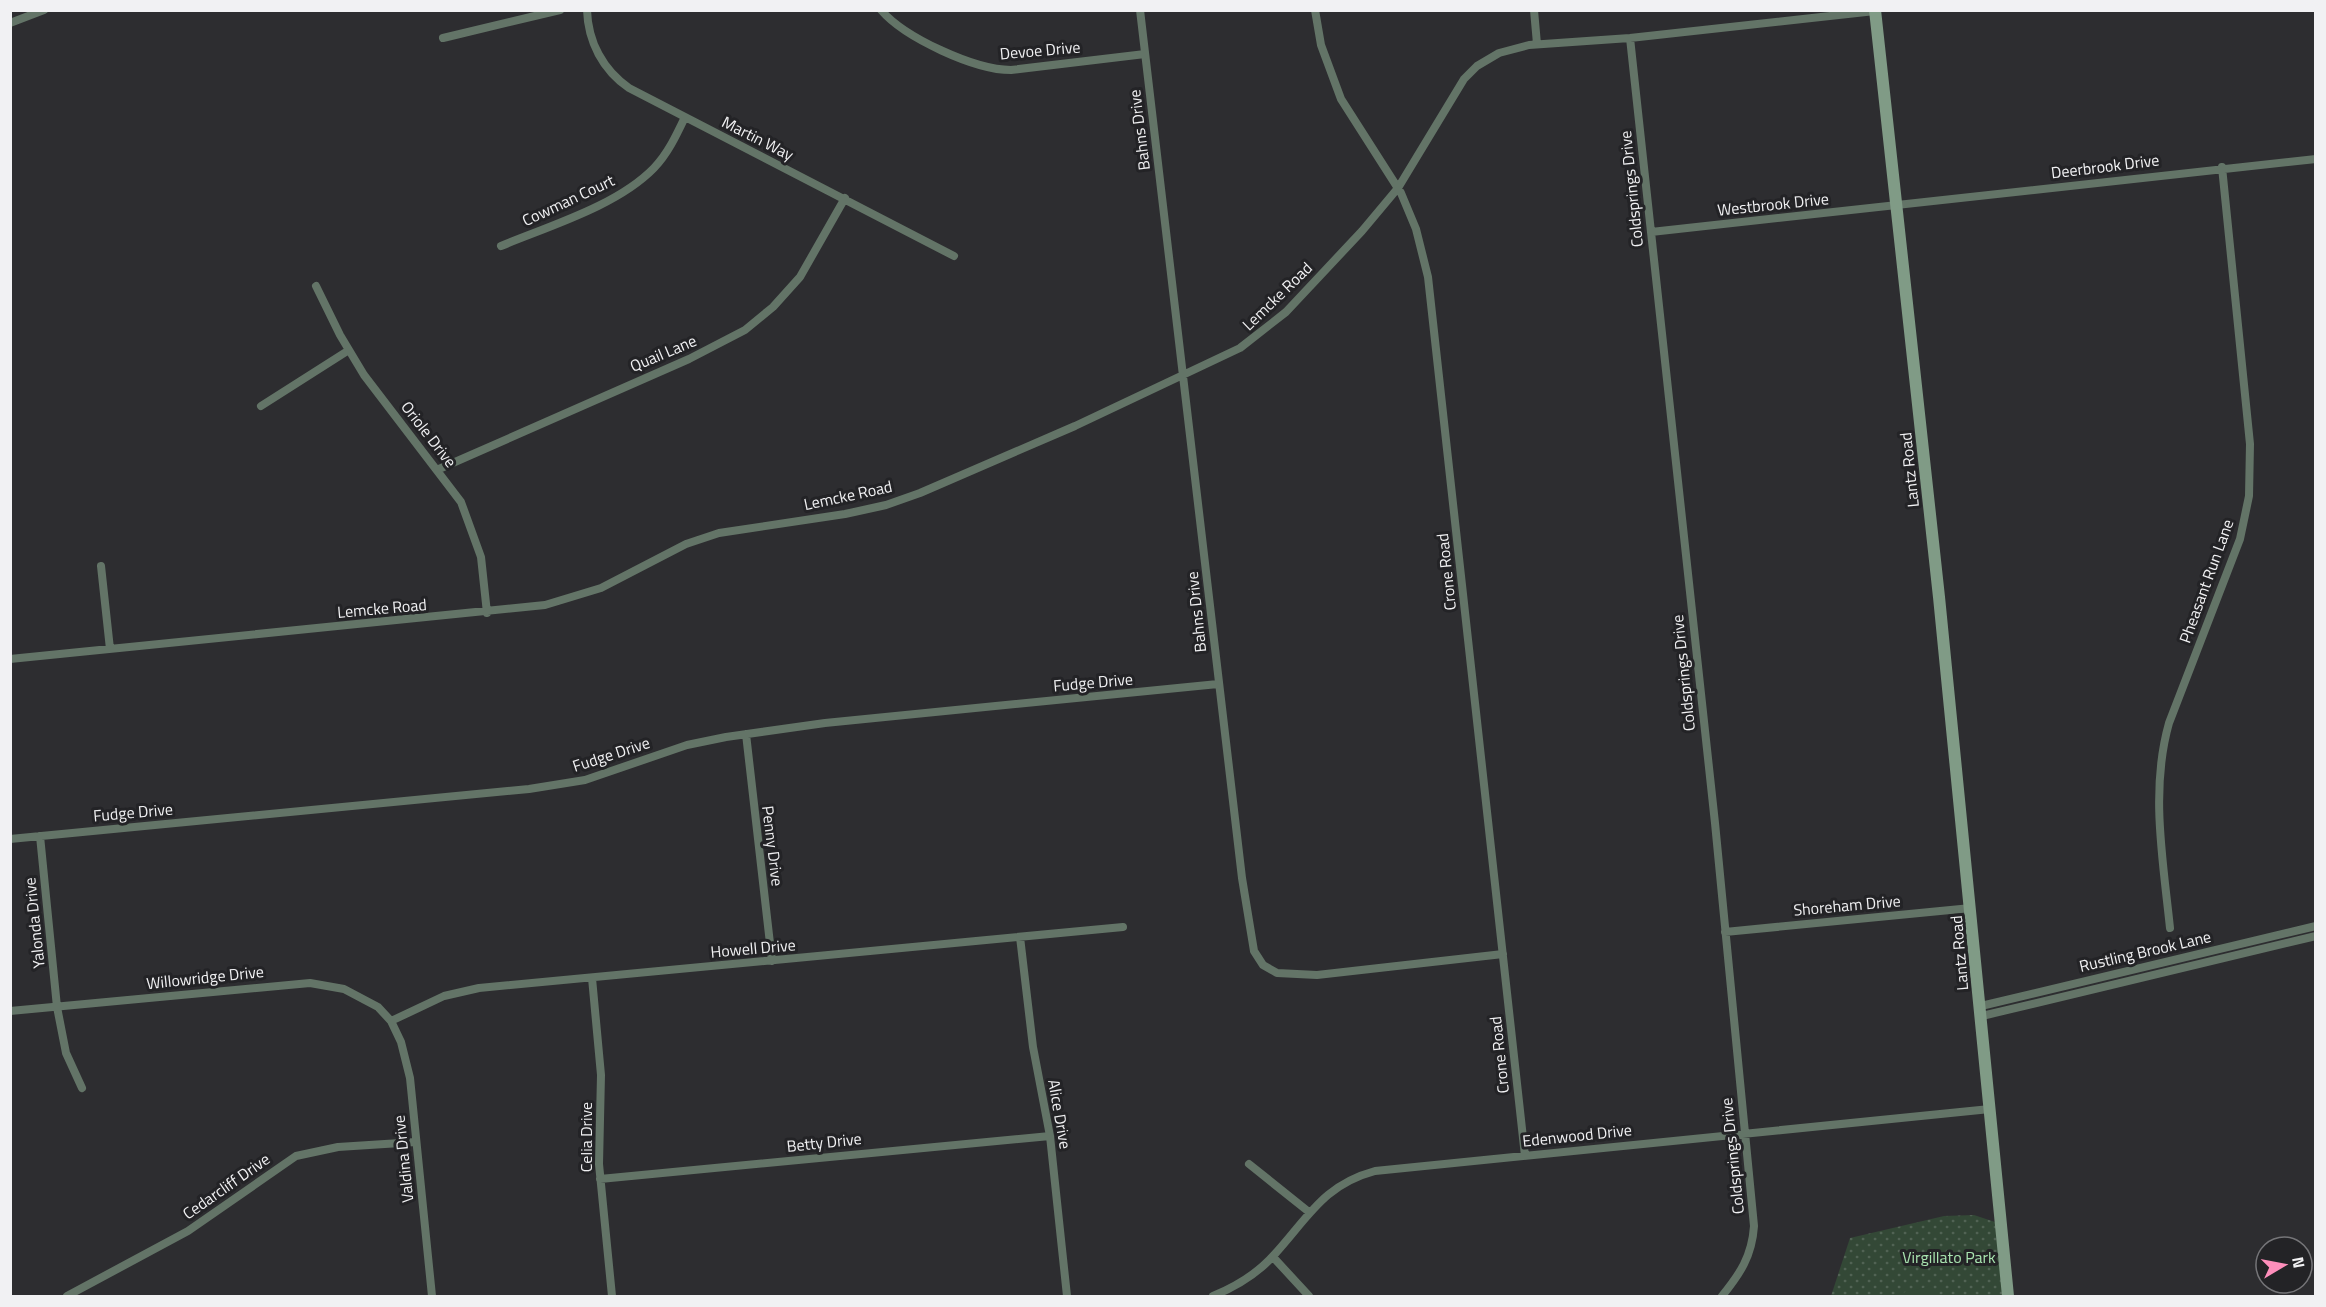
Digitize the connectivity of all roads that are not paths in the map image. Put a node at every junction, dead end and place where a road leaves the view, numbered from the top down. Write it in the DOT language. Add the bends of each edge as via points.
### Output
graph roads {
  1 [pos="44,10"];
  2 [pos="560,10"];
  3 [pos="587,10"];
  4 [pos="881,10"];
  5 [pos="1140,10"];
  6 [pos="1315,10"];
  7 [pos="1534,10"];
  8 [pos="1875,11"];
  9 [pos="10,23"];
  10 [pos="443,38"];
  11 [pos="1630,38"];
  12 [pos="1538,44"];
  13 [pos="1145,54"];
  14 [pos="685,117"];
  15 [pos="2316,159"];
  16 [pos="2222,167"];
  17 [pos="1398,188"];
  18 [pos="845,198"];
  19 [pos="1898,207"];
  20 [pos="1651,232"];
  21 [pos="501,246"];
  22 [pos="954,256"];
  23 [pos="316,286"];
  24 [pos="349,350"];
  25 [pos="1184,377"];
  26 [pos="261,406"];
  27 [pos="439,469"];
  28 [pos="101,566"];
  29 [pos="487,613"];
  30 [pos="110,649"];
  31 [pos="10,659"];
  32 [pos="1218,684"];
  33 [pos="746,734"];
  34 [pos="40,836"];
  35 [pos="10,839"];
  36 [pos="1971,908"];
  37 [pos="2316,926"];
  38 [pos="1123,927"];
  39 [pos="2170,928"];
  40 [pos="1725,932"];
  41 [pos="2316,936"];
  42 [pos="1020,937"];
  43 [pos="1503,954"];
  44 [pos="772,961"];
  45 [pos="592,978"];
  46 [pos="57,1007"];
  47 [pos="10,1011"];
  48 [pos="1981,1011"];
  49 [pos="391,1021"];
  50 [pos="82,1088"];
  51 [pos="1990,1109"];
  52 [pos="1745,1134"];
  53 [pos="1050,1136"];
  54 [pos="416,1142"];
  55 [pos="1525,1156"];
  56 [pos="1249,1164"];
  57 [pos="600,1179"];
  58 [pos="1309,1212"];
  59 [pos="1273,1257"];
  60 [pos="67,1296"];
  61 [pos="432,1296"];
  62 [pos="612,1296"];
  63 [pos="1067,1296"];
  64 [pos="1213,1296"];
  65 [pos="1309,1296"];
  66 [pos="1722,1296"];
  67 [pos="2008,1296"];
  1 -- 9 [label="street"];
  2 -- 10 [label="street"];
  3 -- 14 [label="street, Martin Way" via="592,41 613,74 629,88"];
  4 -- 13 [label="street, Devoe Drive" via="909,33 975,65 992,69"];
  5 -- 13 [label="street, Bahns Drive"];
  6 -- 17 [label="street, Crone Road" via="1321,45 1341,99"];
  7 -- 12 [label="street"];
  8 -- 11 [label="street, Lantz Road"];
  8 -- 19 [label="street, Lantz Road"];
  11 -- 12 [label="street, Lantz Road"];
  11 -- 20 [label="street, Coldsprings Drive"];
  12 -- 17 [label="street, Lemcke Road" via="1491,56 1464,79"];
  13 -- 25 [label="street, Bahns Drive"];
  14 -- 18 [label="street, Martin Way"];
  14 -- 21 [label="street, Cowman Court" via="662,159 629,188"];
  15 -- 16 [label="street, Deerbrook Drive"];
  16 -- 19 [label="street, Deerbrook Drive"];
  16 -- 39 [label="street, Pheasant Run Lane" via="2250,444 2250,484 2240,539 2169,723 2162,753 2159,813"];
  17 -- 25 [label="street, Lemcke Road" via="1265,331"];
  17 -- 43 [label="street, Crone Road" via="1416,229 1433,307"];
  18 -- 22 [label="street, Martin Way"];
  18 -- 27 [label="street, Quail Lane" via="800,277 745,330 689,359"];
  19 -- 20 [label="street, Westbrook Drive"];
  19 -- 36 [label="street, Lantz Road"];
  20 -- 40 [label="street, Coldsprings Drive"];
  23 -- 24 [label="street, Oriole Drive"];
  24 -- 26 [label="street"];
  24 -- 27 [label="street, Oriole Drive" via="364,375"];
  25 -- 29 [label="street, Lemcke Road" via="900,500 845,514 719,533 686,544 588,593 545,606"];
  25 -- 32 [label="street, Bahns Drive"];
  27 -- 29 [label="street, Oriole Drive" via="461,502 475,535 484,572"];
  28 -- 30 [label="street"];
  29 -- 30 [label="street, Lemcke Road"];
  30 -- 31 [label="street, Lemcke Road"];
  32 -- 33 [label="street, Fudge Drive"];
  32 -- 43 [label="street, Bahns Drive" via="1249,930 1254,951 1263,965 1285,975 1317,975"];
  33 -- 34 [label="street, Fudge Drive" via="687,745 568,784"];
  33 -- 44 [label="street, Penny Drive"];
  34 -- 35 [label="street, Fudge Drive"];
  34 -- 46 [label="street, Yalonda Drive"];
  36 -- 40 [label="street, Shoreham Drive"];
  36 -- 48 [label="street, Lantz Road"];
  37 -- 48 [label="street, Rustling Brook Lane"];
  38 -- 42 [label="street, Howell Drive"];
  40 -- 52 [label="street, Coldsprings Drive"];
  41 -- 48 [label="street, Rustling Brook Lane"];
  42 -- 44 [label="street, Howell Drive"];
  42 -- 53 [label="street, Alice Drive" via="1033,1047"];
  43 -- 55 [label="street, Crone Road"];
  44 -- 45 [label="street, Howell Drive"];
  45 -- 49 [label="street, Howell Drive" via="456,993"];
  45 -- 57 [label="street, Celia Drive" via="601,1075"];
  46 -- 47 [label="street, Willowridge Drive"];
  46 -- 49 [label="street, Willowridge Drive" via="310,983 333,985 354,993 378,1007"];
  46 -- 50 [label="street, Yalonda Drive" via="66,1053"];
  48 -- 51 [label="street, Lantz Road"];
  49 -- 54 [label="street, Valdina Drive" via="410,1078"];
  51 -- 52 [label="street, Edenwood Drive"];
  51 -- 67 [label="street, Lantz Road"];
  52 -- 55 [label="street, Edenwood Drive"];
  52 -- 66 [label="street, Coldsprings Drive" via="1753,1241 1744,1266"];
  53 -- 57 [label="street, Betty Drive"];
  53 -- 63 [label="street, Alice Drive"];
  54 -- 60 [label="street, Cedarcliff Drive" via="338,1147 296,1156 188,1231"];
  54 -- 61 [label="street, Valdina Drive"];
  55 -- 58 [label="street, Edenwood Drive" via="1358,1175 1334,1188"];
  56 -- 58 [label="street"];
  57 -- 62 [label="street, Celia Drive"];
  58 -- 59 [label="street, Edenwood Drive"];
  59 -- 64 [label="street, Edenwood Drive" via="1247,1278"];
  59 -- 65 [label="street"];
}
